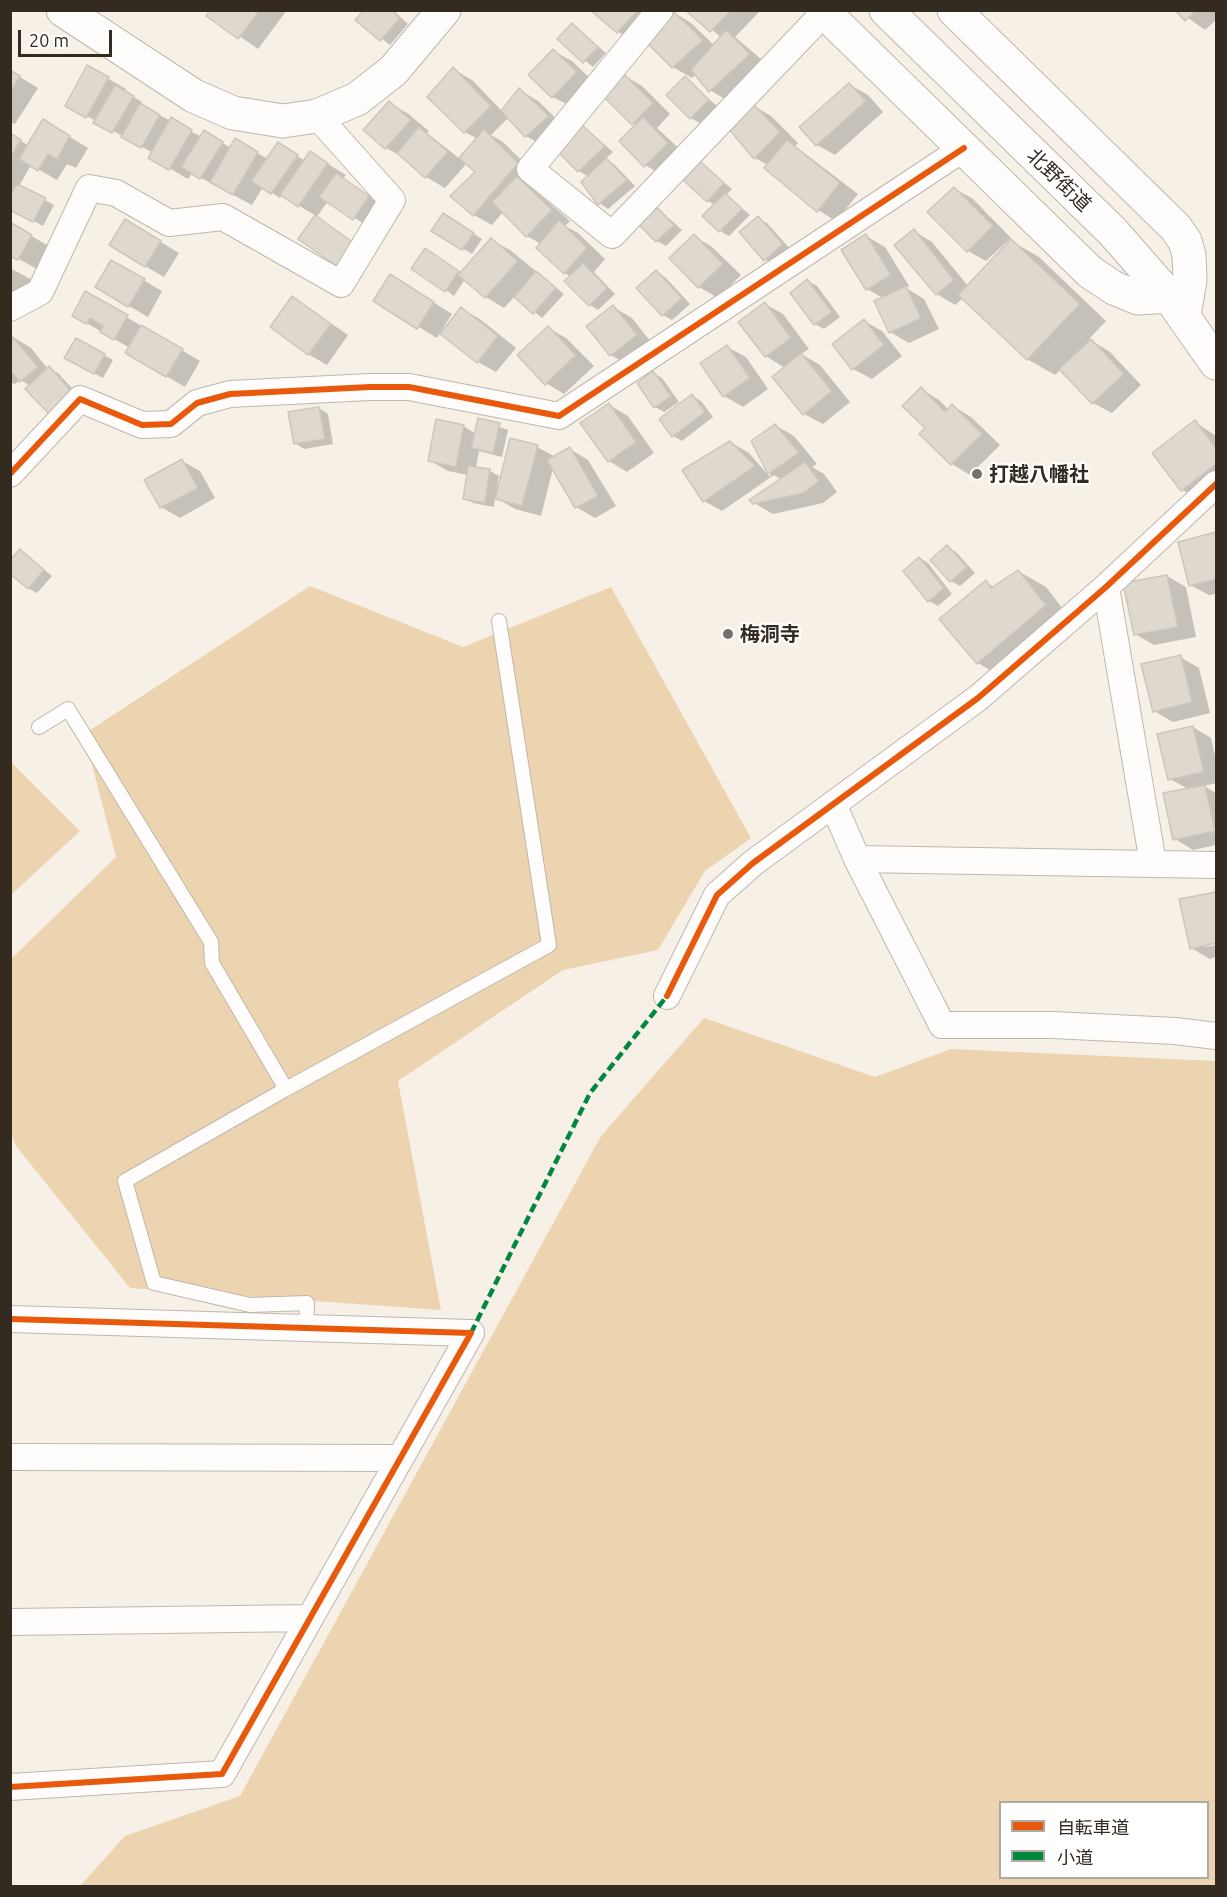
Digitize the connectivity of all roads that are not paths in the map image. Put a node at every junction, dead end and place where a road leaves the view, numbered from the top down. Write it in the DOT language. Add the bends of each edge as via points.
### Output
graph roads {
  1 [pos="63,10"];
  2 [pos="444,10"];
  3 [pos="660,10"];
  4 [pos="886,10"];
  5 [pos="823,12"];
  6 [pos="958,12"];
  7 [pos="317,116"];
  8 [pos="964,148"];
  9 [pos="1177,306"];
  10 [pos="10,308"];
  11 [pos="1216,363"];
  12 [pos="10,474"];
  13 [pos="1216,484"];
  14 [pos="1106,586"];
  15 [pos="499,621"];
  16 [pos="39,727"];
  17 [pos="834,806"];
  18 [pos="857,859"];
  19 [pos="1153,864"];
  20 [pos="1216,865"];
  21 [pos="667,996"];
  22 [pos="1216,1036"];
  23 [pos="286,1089"];
  24 [pos="10,1319"];
  25 [pos="306,1328"];
  26 [pos="10,1457"];
  27 [pos="400,1458"];
  28 [pos="310,1618"];
  29 [pos="10,1622"];
  30 [pos="10,1787"];
  1 -- 7 [label="main road" via="194,96 233,113 283,122"];
  2 -- 7 [label="main road" via="393,71 357,99"];
  3 -- 5 [label="street" via="530,169 612,235"];
  4 -- 9 [label="main road, 北野街道" via="1113,232"];
  5 -- 8 [label="main road"];
  6 -- 9 [label="main road" via="1185,240 1190,280"];
  7 -- 10 [label="street" via="392,200 341,284 223,217 169,223 116,193 89,188 40,292"];
  8 -- 9 [label="main road" via="1090,272 1138,298"];
  8 -- 12 [label="street" via="559,416 409,387 370,387 230,394 197,403 171,424 142,425 80,399"];
  9 -- 11 [label="main road, 北野街道"];
  13 -- 14 [label="street"];
  14 -- 17 [label="street" via="978,698"];
  14 -- 19 [label="street"];
  15 -- 23 [label="lane" via="549,945"];
  16 -- 23 [label="lane" via="68,709 211,942 212,963"];
  17 -- 18 [label="street"];
  17 -- 21 [label="street" via="753,863 717,895"];
  18 -- 19 [label="street"];
  18 -- 22 [label="street" via="942,1025 1064,1026"];
  19 -- 20 [label="street"];
  23 -- 25 [label="lane" via="125,1181 154,1283 250,1305 307,1303"];
  24 -- 25 [label="street"];
  25 -- 27 [label="street" via="471,1333"];
  26 -- 27 [label="street"];
  27 -- 28 [label="street"];
  28 -- 29 [label="street"];
  28 -- 30 [label="street" via="222,1774"];
}
